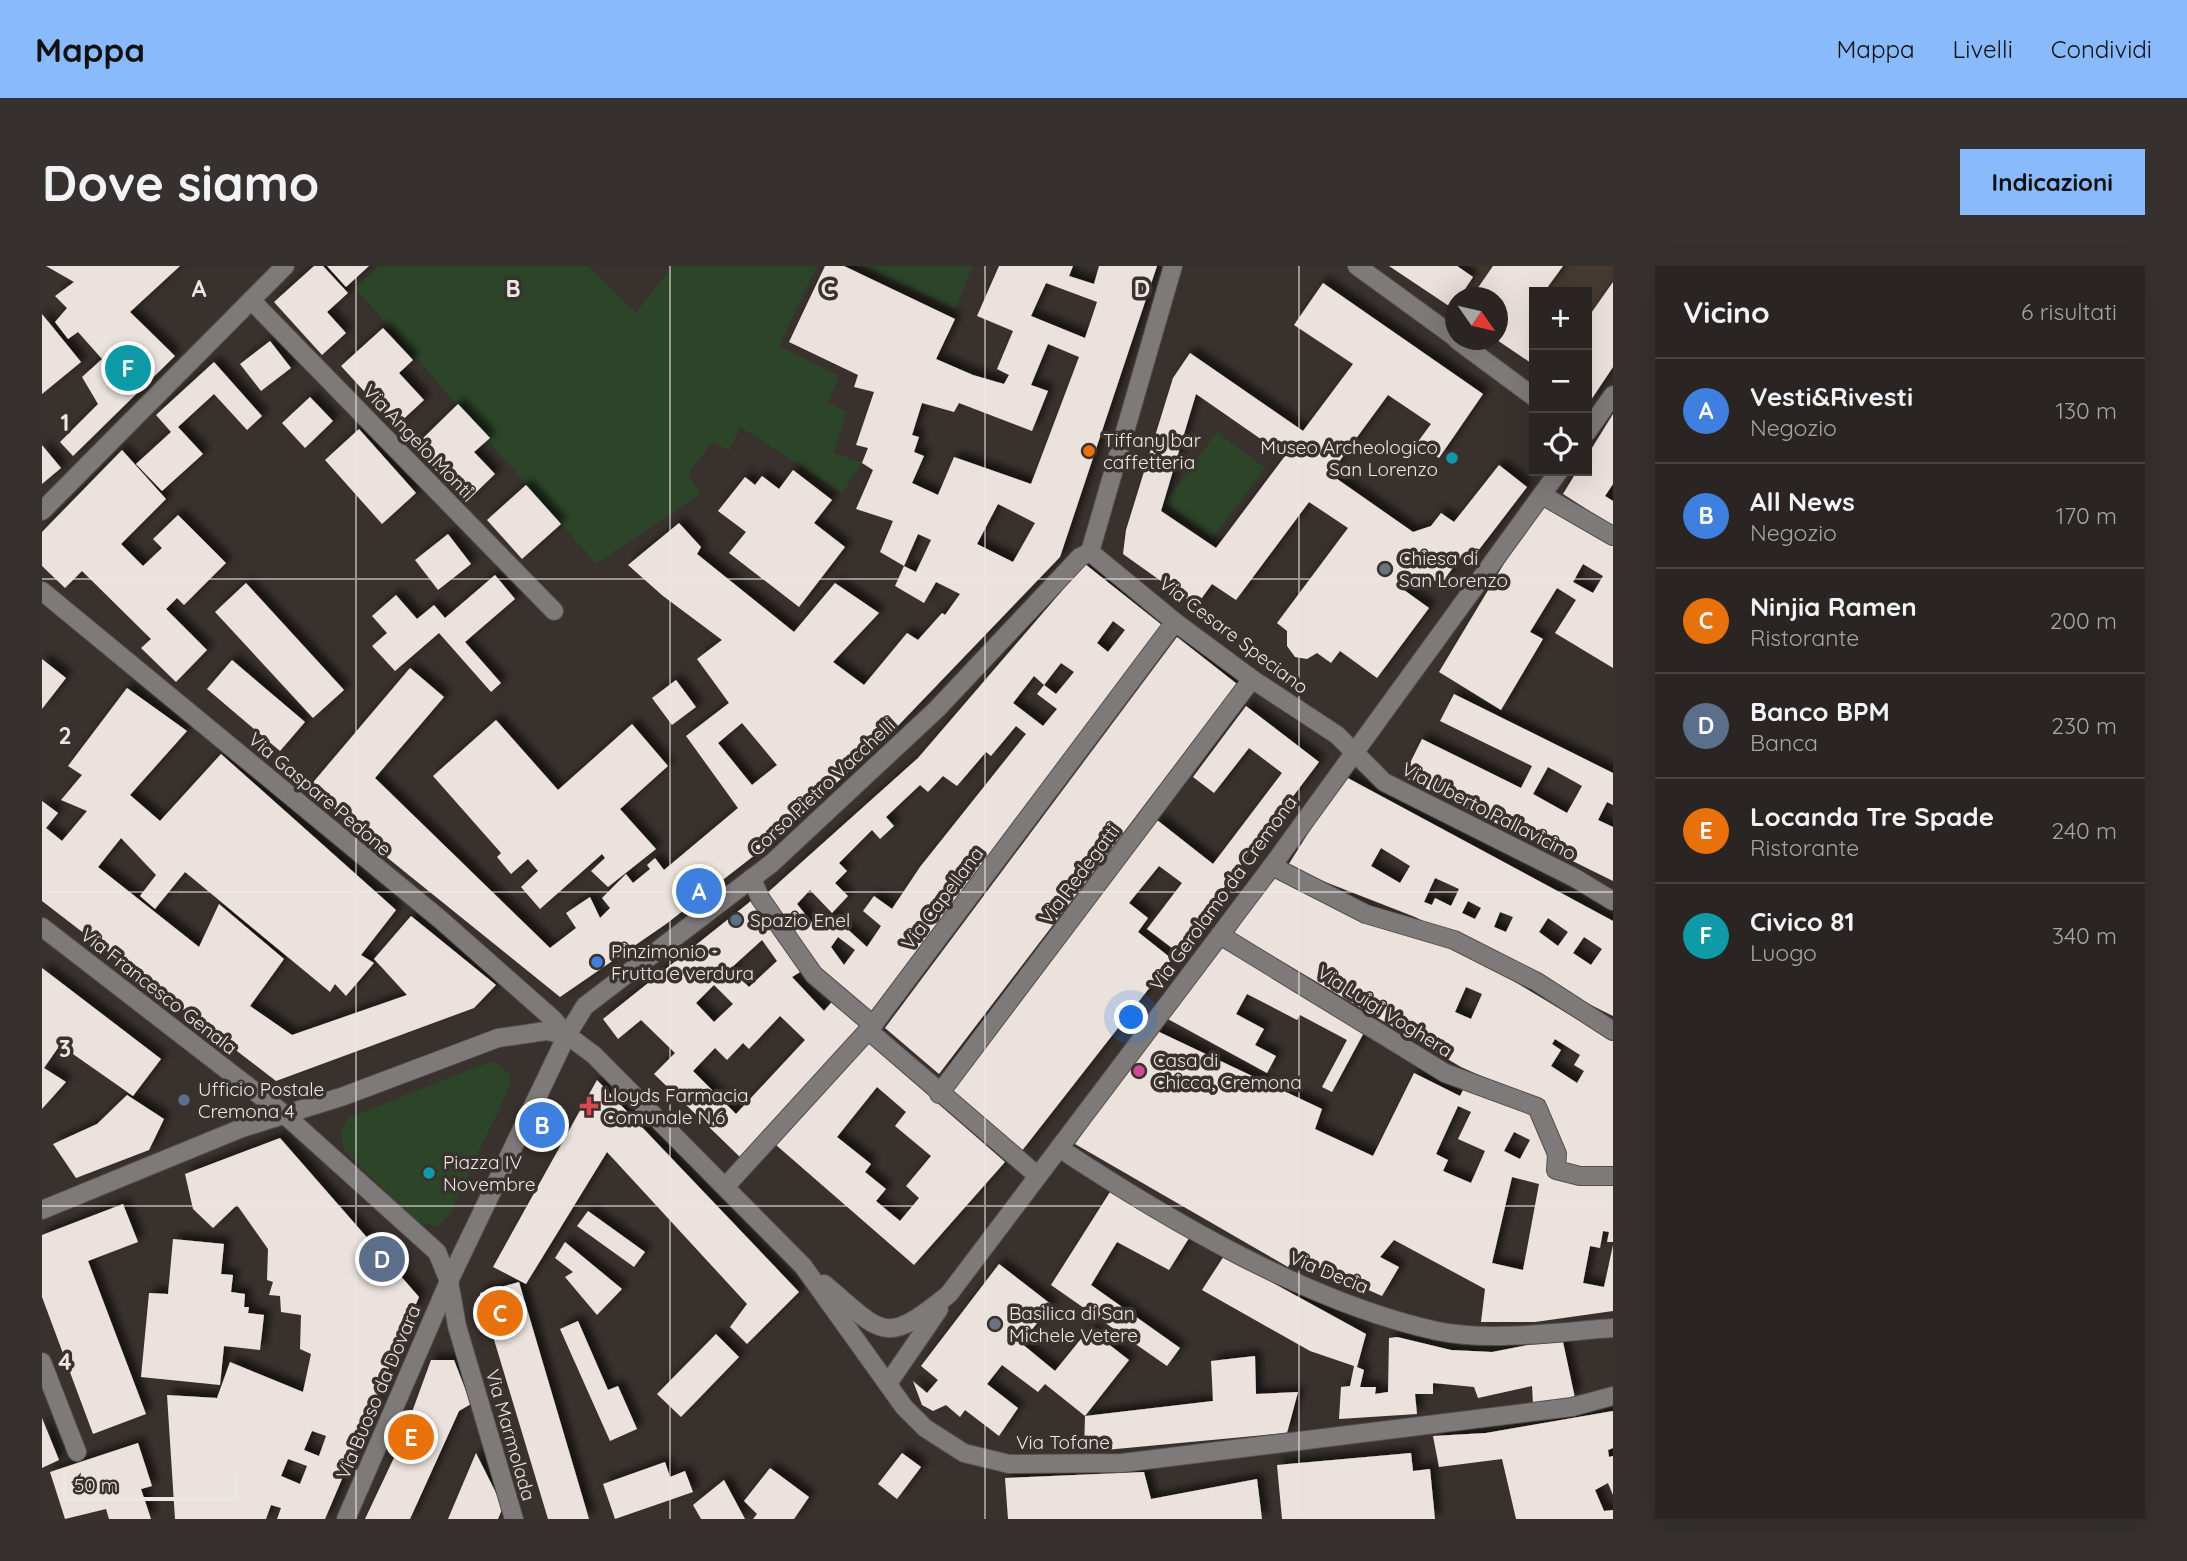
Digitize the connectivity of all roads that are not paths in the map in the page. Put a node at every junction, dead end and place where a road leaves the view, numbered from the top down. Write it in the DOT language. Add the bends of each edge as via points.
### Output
graph roads {
  1 [pos="285,266"];
  2 [pos="1173,266"];
  3 [pos="1356,266"];
  4 [pos="251,300"];
  5 [pos="1445,331"];
  6 [pos="1471,350"];
  7 [pos="1529,393"];
  8 [pos="1613,395"];
  9 [pos="1592,425"];
  10 [pos="1555,476"];
  11 [pos="1542,495"];
  12 [pos="42,511"];
  13 [pos="1613,536"];
  14 [pos="1090,552"];
  15 [pos="42,592"];
  16 [pos="554,611"];
  17 [pos="1175,622"];
  18 [pos="1252,679"];
  19 [pos="1353,750"];
  20 [pos="1272,866"];
  21 [pos="752,878"];
  22 [pos="1613,901"];
  23 [pos="42,926"];
  24 [pos="1220,935"];
  25 [pos="871,1028"];
  26 [pos="1613,1031"];
  27 [pos="566,1035"];
  28 [pos="939,1094"];
  29 [pos="284,1114"];
  30 [pos="1059,1148"];
  31 [pos="1038,1177"];
  32 [pos="1613,1177"];
  33 [pos="726,1186"];
  34 [pos="42,1210"];
  35 [pos="803,1266"];
  36 [pos="449,1281"];
  37 [pos="949,1294"];
  38 [pos="1613,1328"];
  39 [pos="42,1362"];
  40 [pos="889,1382"];
  41 [pos="1613,1396"];
  42 [pos="77,1452"];
  43 [pos="346,1519"];
  44 [pos="514,1519"];
  1 -- 4 [label="street"];
  2 -- 14 [label="street"];
  3 -- 5 [label="street"];
  4 -- 12 [label="street"];
  4 -- 16 [label="street, Via Angelo Monti"];
  6 -- 7 [label="street"];
  8 -- 9 [label="street"];
  10 -- 11 [label="street, Via Gerolamo da Cremona"];
  11 -- 13 [label="street"];
  11 -- 19 [label="street, Via Gerolamo da Cremona"];
  14 -- 17 [label="street, Via Cesare Speciano"];
  14 -- 21 [label="street, Corso Pietro Vacchelli" via="1080,557 937,709"];
  15 -- 27 [label="street, Via Gaspare Pedone" via="441,920 554,1019"];
  17 -- 18 [label="street, Via Cesare Speciano"];
  17 -- 25 [label="street, Via Capellana"];
  18 -- 19 [label="street, Via Cesare Speciano" via="1337,734"];
  18 -- 28 [label="street, Via Redegatti"];
  19 -- 20 [label="street, Via Gerolamo da Cremona"];
  19 -- 22 [label="street, Via Uberto Pallavicino" via="1384,782"];
  20 -- 24 [label="street, Via Gerolamo da Cremona"];
  20 -- 26 [label="street" via="1366,914 1454,940 1537,982"];
  21 -- 25 [label="street" via="760,898 814,975"];
  21 -- 27 [label="street, Corso Pietro Vacchelli" via="585,1006"];
  23 -- 29 [label="street, Via Francesco Genala"];
  24 -- 30 [label="street, Via Gerolamo da Cremona"];
  24 -- 32 [label="street, Via Luigi Voghera" via="1445,1073 1537,1107 1557,1154 1556,1170"];
  25 -- 28 [label="street"];
  25 -- 33 [label="street, Via Capellana"];
  27 -- 29 [label="street" via="546,1031 498,1038"];
  27 -- 33 [label="street, Via Tofane" via="598,1060"];
  27 -- 36 [label="street"];
  28 -- 31 [label="street"];
  29 -- 34 [label="street"];
  29 -- 36 [label="street" via="437,1252"];
  30 -- 31 [label="street, Via Gerolamo da Cremona"];
  30 -- 38 [label="street, Via Decia" via="1115,1185 1283,1277 1363,1309 1439,1331 1515,1335"];
  31 -- 37 [label="street, Via Gerolamo da Cremona"];
  33 -- 35 [label="street, Via Tofane"];
  35 -- 37 [label="street, Via Gerolamo da Cremona" via="879,1328 894,1329 920,1318"];
  35 -- 40 [label="street, Via Tofane"];
  36 -- 43 [label="street, Via Buoso da Dovara"];
  36 -- 44 [label="street, Via Marmolada" via="457,1326"];
  37 -- 40 [label="street"];
  39 -- 42 [label="street"];
  40 -- 41 [label="street, Via Tofane" via="904,1408 947,1443 964,1453 1009,1464 1122,1462 1572,1407"];
}
